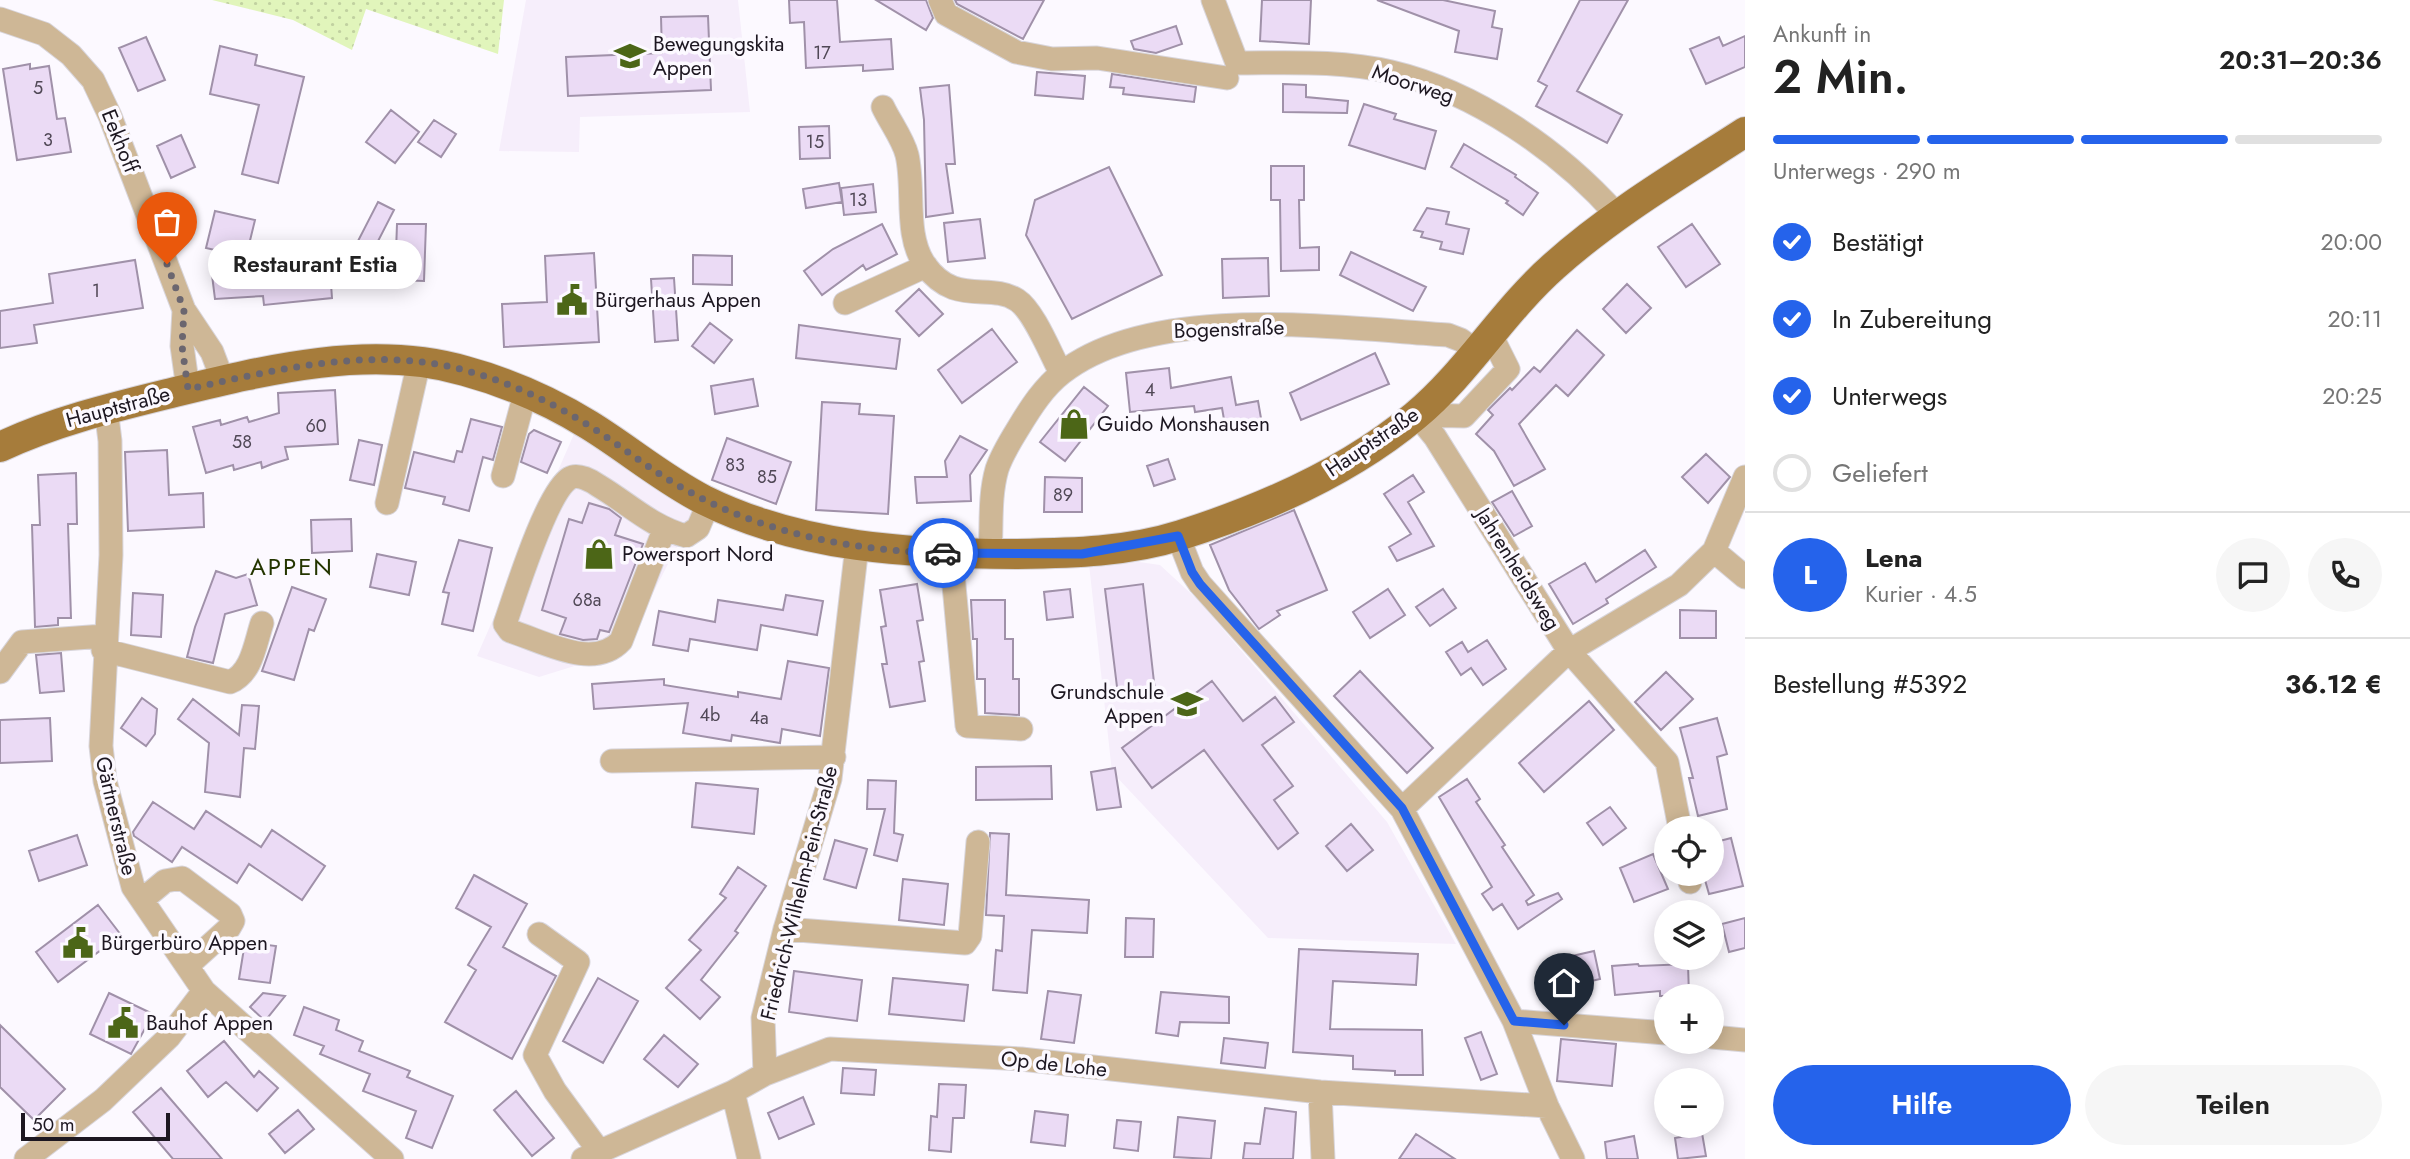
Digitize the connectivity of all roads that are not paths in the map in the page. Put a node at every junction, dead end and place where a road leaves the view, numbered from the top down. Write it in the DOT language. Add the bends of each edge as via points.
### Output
graph roads {
  1 [pos="940,0"];
  2 [pos="1213,0"];
  3 [pos="4,13"];
  4 [pos="1227,78"];
  5 [pos="883,107"];
  6 [pos="1745,132"];
  7 [pos="1618,215"];
  8 [pos="926,266"];
  9 [pos="845,303"];
  10 [pos="184,310"];
  11 [pos="1483,343"];
  12 [pos="419,362"];
  13 [pos="1061,373"];
  14 [pos="223,381"];
  15 [pos="188,389"];
  16 [pos="526,390"];
  17 [pos="106,409"];
  18 [pos="1416,415"];
  19 [pos="0,447"];
  20 [pos="503,476"];
  21 [pos="1745,477"];
  22 [pos="709,502"];
  23 [pos="387,503"];
  24 [pos="664,530"];
  25 [pos="1178,536"];
  26 [pos="858,546"];
  27 [pos="1714,551"];
  28 [pos="951,553"];
  29 [pos="990,554"];
  30 [pos="1745,577"];
  31 [pos="262,622"];
  32 [pos="104,643"];
  33 [pos="1569,651"];
  34 [pos="0,672"];
  35 [pos="1021,729"];
  36 [pos="834,757"];
  37 [pos="612,761"];
  38 [pos="1402,808"];
  39 [pos="1678,816"];
  40 [pos="978,842"];
  41 [pos="142,900"];
  42 [pos="785,929"];
  43 [pos="539,934"];
  44 [pos="187,966"];
  45 [pos="204,991"];
  46 [pos="1514,1021"];
  47 [pos="1654,1032"];
  48 [pos="1724,1038"];
  49 [pos="1745,1040"];
  50 [pos="765,1074"];
  51 [pos="733,1092"];
  52 [pos="1320,1092"];
  53 [pos="1547,1106"];
  54 [pos="591,1155"];
  55 [pos="26,1159"];
  56 [pos="392,1159"];
  57 [pos="749,1159"];
  58 [pos="1323,1159"];
  59 [pos="1573,1159"];
  1 -- 4 [label="street" via="946,14 1016,52 1052,59 1097,58"];
  2 -- 7 [label="street, Moorweg" via="1237,63 1361,67 1392,72 1451,93 1546,150"];
  3 -- 10 [label="street, Eekhoff" via="44,34 93,80"];
  5 -- 8 [label="street" via="907,153 917,245"];
  6 -- 7 [label="main road, Hauptstraße"];
  7 -- 11 [label="main road, Hauptstraße" via="1552,268"];
  8 -- 9 [label="street"];
  8 -- 13 [label="street" via="949,286 1009,296 1021,303"];
  10 -- 14 [label="street, Eekhoff" via="212,352"];
  10 -- 15 [label="street, Eekhoff" via="182,346"];
  11 -- 13 [label="street, Bogenstraße" via="1448,335 1301,327 1188,328 1115,345"];
  11 -- 18 [label="main road, Hauptstraße"];
  12 -- 14 [label="main road, Hauptstraße" via="332,362"];
  12 -- 16 [label="main road, Hauptstraße" via="460,369"];
  12 -- 23 [label="street"];
  13 -- 29 [label="street, Bogenstraße" via="1028,412 998,468"];
  14 -- 15 [label="main road, Hauptstraße"];
  15 -- 17 [label="main road, Hauptstraße"];
  16 -- 20 [label="street"];
  16 -- 22 [label="main road, Hauptstraße"];
  17 -- 19 [label="main road, Hauptstraße"];
  17 -- 32 [label="street, Gärtnerstraße" via="111,555"];
  18 -- 25 [label="main road, Hauptstraße" via="1313,481"];
  18 -- 33 [label="street, Jahrenheidsweg" via="1436,437"];
  21 -- 27 [label="street, Jahrenheidsweg"];
  22 -- 24 [label="street" via="698,528 687,536"];
  22 -- 26 [label="main road, Hauptstraße" via="779,530"];
  24 -- 24 [label="street" via="597,484 577,476 568,479 551,500 505,624 510,631 588,656 612,651 621,641"];
  25 -- 29 [label="main road, Hauptstraße" via="1082,554"];
  25 -- 38 [label="street" via="1200,584"];
  26 -- 28 [label="main road, Hauptstraße"];
  26 -- 36 [label="street, Friedrich-Wilhelm-Pein-Straße"];
  27 -- 30 [label="street"];
  27 -- 33 [label="street, Jahrenheidsweg" via="1679,585"];
  28 -- 29 [label="main road, Hauptstraße"];
  28 -- 35 [label="street" via="967,726"];
  31 -- 32 [label="street" via="246,669 230,681"];
  32 -- 34 [label="street" via="22,642"];
  32 -- 41 [label="street, Gärtnerstraße" via="103,768 133,887"];
  33 -- 38 [label="street"];
  33 -- 39 [label="street" via="1667,762"];
  36 -- 37 [label="street"];
  36 -- 42 [label="street, Friedrich-Wilhelm-Pein-Straße"];
  38 -- 46 [label="street"];
  40 -- 42 [label="street" via="970,936 965,943"];
  41 -- 44 [label="street, Gärtnerstraße"];
  41 -- 44 [label="street" via="165,881 182,878 230,914 229,928"];
  42 -- 50 [label="street, Friedrich-Wilhelm-Pein-Straße" via="763,1018"];
  43 -- 54 [label="street" via="578,962 535,1055"];
  44 -- 45 [label="street, Gärtnerstraße"];
  45 -- 55 [label="street" via="169,1037 103,1100"];
  45 -- 56 [label="street, Gärtnerstraße"];
  46 -- 47 [label="street"];
  46 -- 53 [label="street"];
  48 -- 49 [label="street"];
  50 -- 51 [label="street, Op de Lohe"];
  50 -- 52 [label="street, Op de Lohe" via="830,1049 1021,1059"];
  51 -- 54 [label="street, Op de Lohe"];
  51 -- 57 [label="street"];
  52 -- 53 [label="street, Op de Lohe"];
  52 -- 58 [label="street"];
  53 -- 59 [label="street"];
}
